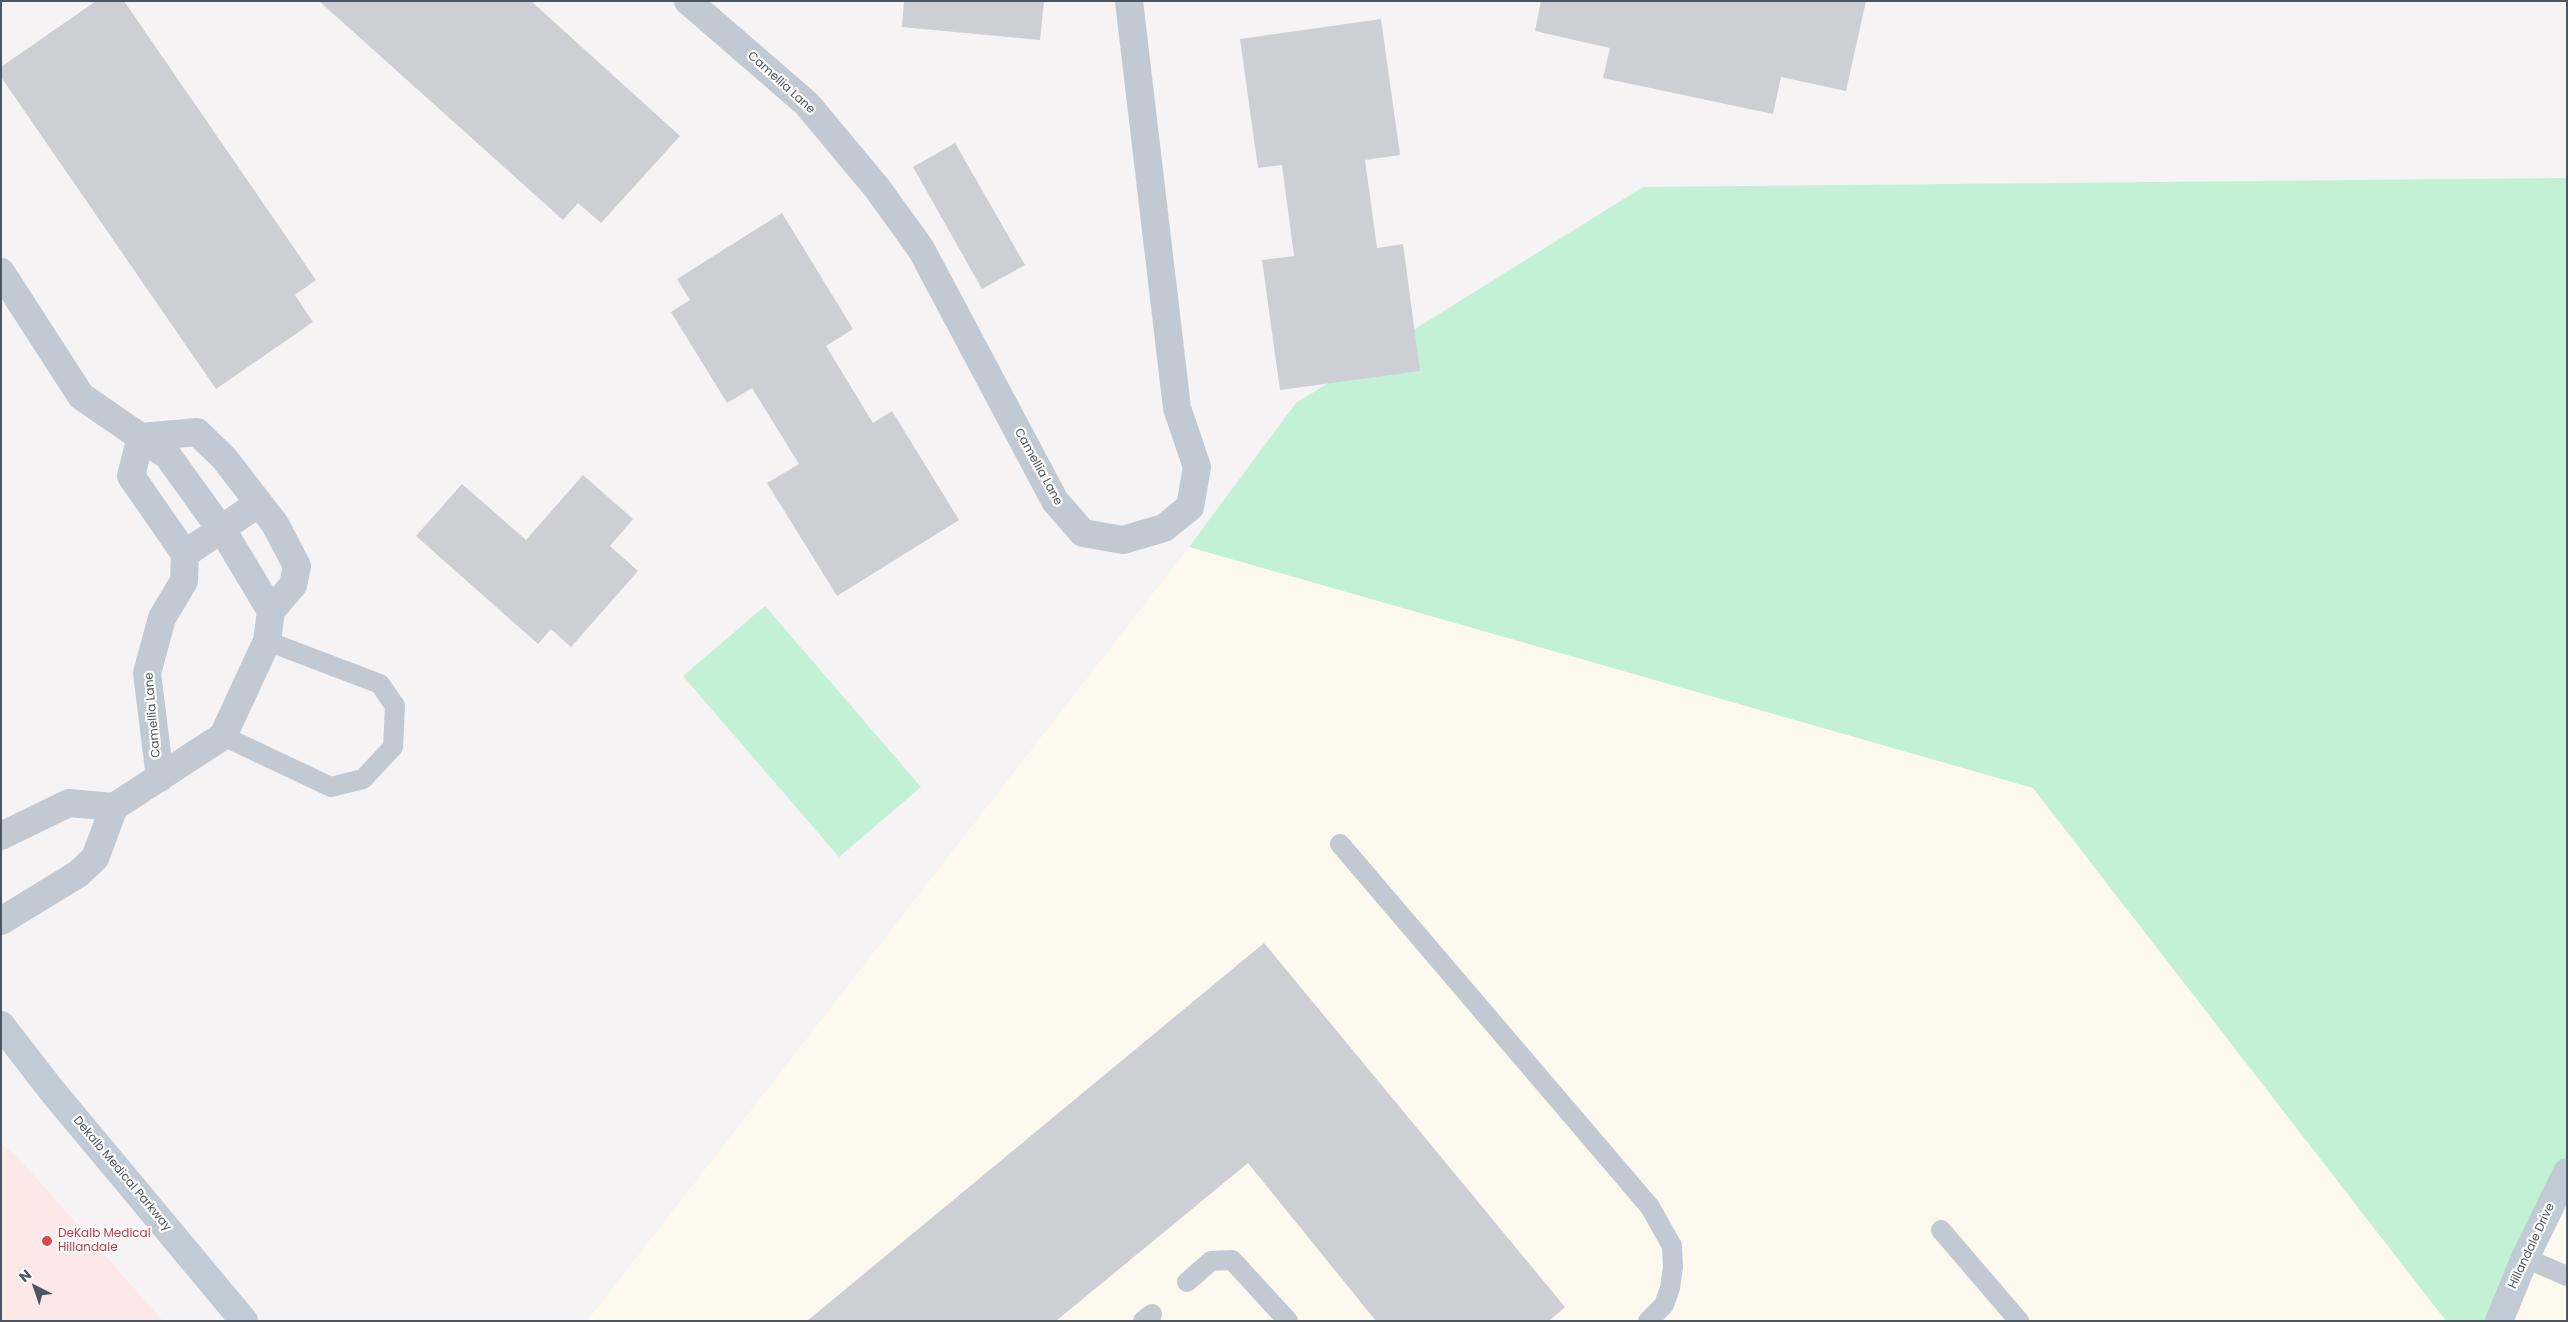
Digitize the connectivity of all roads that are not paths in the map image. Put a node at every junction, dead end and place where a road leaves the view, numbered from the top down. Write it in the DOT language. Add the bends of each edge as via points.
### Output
graph roads {
  1 [pos="688,1"];
  2 [pos="1129,1"];
  3 [pos="1,272"];
  4 [pos="141,437"];
  5 [pos="259,504"];
  6 [pos="221,529"];
  7 [pos="185,554"];
  8 [pos="271,611"];
  9 [pos="267,641"];
  10 [pos="223,736"];
  11 [pos="160,778"];
  12 [pos="114,807"];
  13 [pos="1,836"];
  14 [pos="1340,844"];
  15 [pos="1,921"];
  16 [pos="1,1025"];
  17 [pos="2567,1172"];
  18 [pos="1941,1230"];
  19 [pos="2525,1258"];
  20 [pos="2567,1276"];
  21 [pos="1187,1282"];
  22 [pos="244,1321"];
  23 [pos="1288,1321"];
  24 [pos="1648,1321"];
  25 [pos="2019,1321"];
  26 [pos="2499,1321"];
  1 -- 2 [label="street, Camellia Lane" via="807,104 877,188 921,249 1055,501 1083,533 1123,540 1164,528 1190,507 1197,467 1177,408"];
  3 -- 4 [label="street" via="82,396"];
  4 -- 5 [label="street" via="197,432 224,458"];
  4 -- 6 [label="street" via="168,456"];
  4 -- 7 [label="street" via="131,476"];
  5 -- 6 [label="street"];
  5 -- 8 [label="street" via="275,524 297,566 293,585"];
  6 -- 7 [label="street"];
  6 -- 8 [label="street"];
  7 -- 11 [label="street, Camellia Lane" via="184,581 162,618 147,672"];
  8 -- 9 [label="street"];
  9 -- 10 [label="street"];
  9 -- 10 [label="lane" via="380,684 395,706 393,747 363,779 331,787"];
  10 -- 11 [label="street, Camellia Lane"];
  11 -- 12 [label="street, Camellia Lane"];
  12 -- 13 [label="street" via="69,803"];
  12 -- 15 [label="street" via="95,858 78,874"];
  14 -- 24 [label="lane" via="1650,1207 1672,1246 1673,1267 1664,1305"];
  16 -- 22 [label="main road, Dekalb Medical Parkway"];
  17 -- 19 [label="main road, Hillandale Drive"];
  18 -- 25 [label="lane"];
  19 -- 20 [label="lane"];
  19 -- 26 [label="main road, Hillandale Drive"];
  21 -- 23 [label="lane" via="1211,1261 1232,1260"];
}
